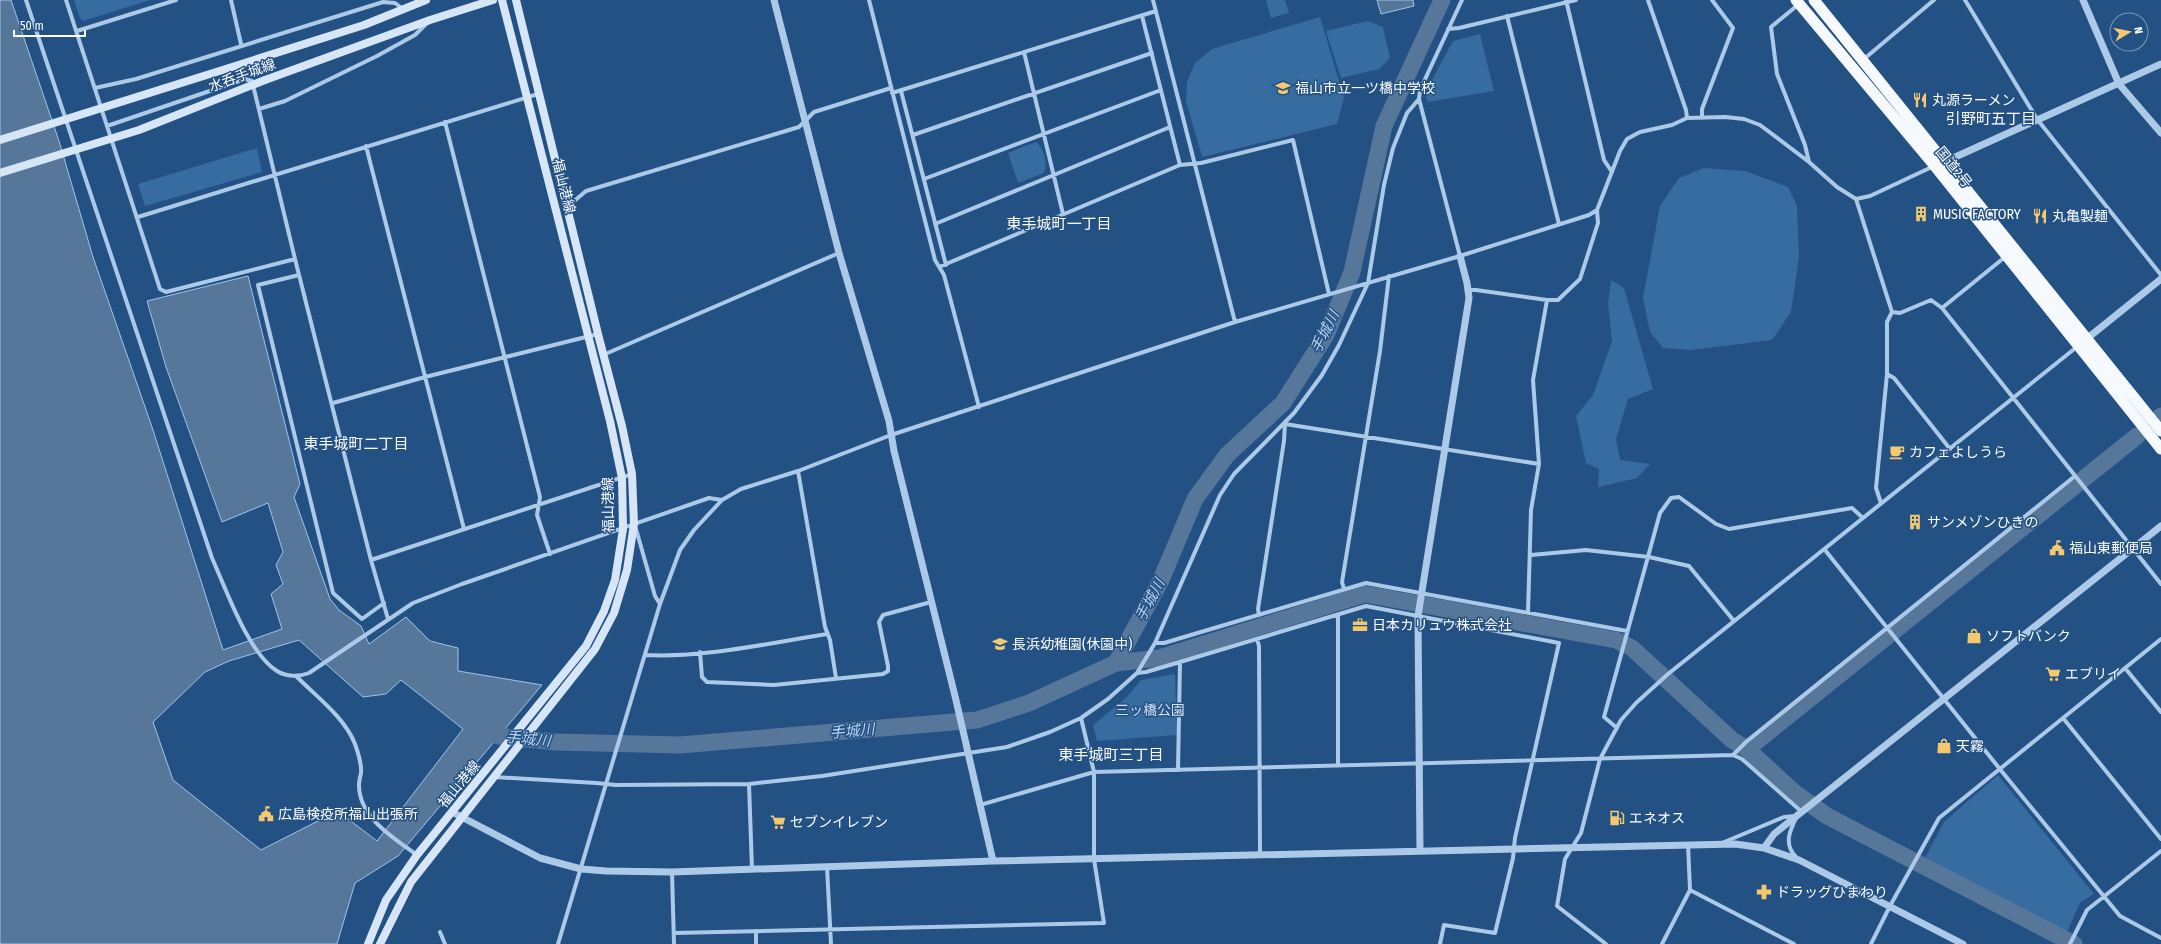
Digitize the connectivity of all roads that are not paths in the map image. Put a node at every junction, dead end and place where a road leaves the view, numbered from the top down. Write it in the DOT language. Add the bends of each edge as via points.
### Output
graph roads {
  1 [pos="26,0"];
  2 [pos="66,0"];
  3 [pos="176,0"];
  4 [pos="231,0"];
  5 [pos="426,0"];
  6 [pos="493,0"];
  7 [pos="502,0"];
  8 [pos="516,0"];
  9 [pos="774,0"];
  10 [pos="869,0"];
  11 [pos="1153,0"];
  12 [pos="1462,0"];
  13 [pos="1576,0"];
  14 [pos="1648,0"];
  15 [pos="1712,0"];
  16 [pos="1814,0"];
  17 [pos="1934,0"];
  18 [pos="1965,0"];
  19 [pos="2083,0"];
  20 [pos="1566,1"];
  21 [pos="1798,2"];
  22 [pos="403,9"];
  23 [pos="1156,11"];
  24 [pos="1142,16"];
  25 [pos="1507,16"];
  26 [pos="430,20"];
  27 [pos="1448,29"];
  28 [pos="77,31"];
  29 [pos="241,44"];
  30 [pos="1024,52"];
  31 [pos="1152,53"];
  32 [pos="1862,60"];
  33 [pos="2161,64"];
  34 [pos="2119,84"];
  35 [pos="95,88"];
  36 [pos="891,88"];
  37 [pos="1160,90"];
  38 [pos="901,91"];
  39 [pos="892,93"];
  40 [pos="1035,93"];
  41 [pos="538,94"];
  42 [pos="528,97"];
  43 [pos="1419,99"];
  44 [pos="259,109"];
  45 [pos="1687,118"];
  46 [pos="1702,118"];
  47 [pos="2037,119"];
  48 [pos="806,120"];
  49 [pos="445,122"];
  50 [pos="107,126"];
  51 [pos="1170,128"];
  52 [pos="2161,133"];
  53 [pos="1044,134"];
  54 [pos="913,136"];
  55 [pos="0,140"];
  56 [pos="366,146"];
  57 [pos="1809,162"];
  58 [pos="1194,163"];
  59 [pos="1939,164"];
  60 [pos="1180,165"];
  61 [pos="1612,172"];
  62 [pos="0,173"];
  63 [pos="1054,174"];
  64 [pos="275,176"];
  65 [pos="924,179"];
  66 [pos="1856,198"];
  67 [pos="565,204"];
  68 [pos="1597,210"];
  69 [pos="1063,214"];
  70 [pos="138,217"];
  71 [pos="935,224"];
  72 [pos="1559,224"];
  73 [pos="839,253"];
  74 [pos="1460,256"];
  75 [pos="2006,256"];
  76 [pos="295,259"];
  77 [pos="946,265"];
  78 [pos="939,267"];
  79 [pos="299,275"];
  80 [pos="2161,275"];
  81 [pos="1389,276"];
  82 [pos="2161,279"];
  83 [pos="1368,283"];
  84 [pos="1469,290"];
  85 [pos="1331,293"];
  86 [pos="1547,300"];
  87 [pos="1942,308"];
  88 [pos="1892,312"];
  89 [pos="1235,322"];
  90 [pos="598,334"];
  91 [pos="587,336"];
  92 [pos="2087,339"];
  93 [pos="2078,346"];
  94 [pos="603,354"];
  95 [pos="505,359"];
  96 [pos="1887,374"];
  97 [pos="425,377"];
  98 [pos="2013,398"];
  99 [pos="333,403"];
  100 [pos="979,407"];
  101 [pos="1285,424"];
  102 [pos="2161,431"];
  103 [pos="891,435"];
  104 [pos="1366,437"];
  105 [pos="1950,449"];
  106 [pos="2161,449"];
  107 [pos="1445,450"];
  108 [pos="1539,464"];
  109 [pos="798,471"];
  110 [pos="632,474"];
  111 [pos="622,478"];
  112 [pos="2077,478"];
  113 [pos="722,500"];
  114 [pos="1881,503"];
  115 [pos="539,505"];
  116 [pos="1863,518"];
  117 [pos="634,524"];
  118 [pos="2161,526"];
  119 [pos="464,529"];
  120 [pos="623,529"];
  121 [pos="2133,549"];
  122 [pos="1825,550"];
  123 [pos="550,554"];
  124 [pos="1531,555"];
  125 [pos="1649,557"];
  126 [pos="371,560"];
  127 [pos="2161,584"];
  128 [pos="1344,589"];
  129 [pos="1421,594"];
  130 [pos="931,602"];
  131 [pos="384,604"];
  132 [pos="660,604"];
  133 [pos="1528,613"];
  134 [pos="1418,614"];
  135 [pos="1259,615"];
  136 [pos="1338,615"];
  137 [pos="388,619"];
  138 [pos="1734,621"];
  139 [pos="1888,629"];
  140 [pos="827,634"];
  141 [pos="1626,634"];
  142 [pos="1258,639"];
  143 [pos="2161,639"];
  144 [pos="1155,643"];
  145 [pos="700,652"];
  146 [pos="646,655"];
  147 [pos="1180,662"];
  148 [pos="2125,668"];
  149 [pos="1137,671"];
  150 [pos="297,677"];
  151 [pos="836,678"];
  152 [pos="1944,698"];
  153 [pos="2161,712"];
  154 [pos="1081,718"];
  155 [pos="2064,718"];
  156 [pos="1616,728"];
  157 [pos="967,753"];
  158 [pos="1733,755"];
  159 [pos="1600,759"];
  160 [pos="1532,760"];
  161 [pos="1419,764"];
  162 [pos="1338,765"];
  163 [pos="1259,767"];
  164 [pos="1999,768"];
  165 [pos="1178,770"];
  166 [pos="1094,772"];
  167 [pos="496,774"];
  168 [pos="606,782"];
  169 [pos="750,784"];
  170 [pos="980,805"];
  171 [pos="452,812"];
  172 [pos="1802,812"];
  173 [pos="462,818"];
  174 [pos="2161,839"];
  175 [pos="1688,844"];
  176 [pos="1720,844"];
  177 [pos="1573,847"];
  178 [pos="1514,848"];
  179 [pos="1764,848"];
  180 [pos="1420,851"];
  181 [pos="2161,851"];
  182 [pos="413,853"];
  183 [pos="1260,855"];
  184 [pos="1094,859"];
  185 [pos="1799,860"];
  186 [pos="993,861"];
  187 [pos="827,866"];
  188 [pos="581,869"];
  189 [pos="752,869"];
  190 [pos="672,872"];
  191 [pos="1690,890"];
  192 [pos="2104,897"];
  193 [pos="1890,906"];
  194 [pos="831,929"];
  195 [pos="756,931"];
  196 [pos="440,932"];
  197 [pos="674,933"];
  198 [pos="2161,938"];
  199 [pos="368,944"];
  200 [pos="380,944"];
  201 [pos="445,944"];
  202 [pos="558,944"];
  203 [pos="674,944"];
  204 [pos="756,944"];
  205 [pos="831,944"];
  206 [pos="1440,944"];
  207 [pos="1606,944"];
  208 [pos="1662,944"];
  209 [pos="1794,944"];
  210 [pos="1871,944"];
  211 [pos="1963,944"];
  212 [pos="2070,944"];
  1 -- 150 [label="street" via="212,558 249,641 277,672"];
  2 -- 28 [label="street"];
  3 -- 28 [label="street"];
  4 -- 29 [label="street"];
  5 -- 22 [label="main road, 水呑手城線"];
  6 -- 26 [label="main road, 水呑手城線"];
  7 -- 42 [label="main road, 福山港線"];
  8 -- 41 [label="main road, 福山港線"];
  9 -- 48 [label="street"];
  10 -- 36 [label="street"];
  11 -- 23 [label="street"];
  12 -- 27 [label="street"];
  13 -- 20 [label="street"];
  14 -- 45 [label="street"];
  15 -- 46 [label="street" via="1734,28 1702,109"];
  16 -- 32 [label="highway, 国道2号"];
  17 -- 32 [label="street"];
  18 -- 47 [label="street"];
  19 -- 34 [label="street"];
  20 -- 25 [label="street"];
  20 -- 61 [label="street" via="1604,160"];
  21 -- 57 [label="street" via="1771,27 1777,74 1805,145"];
  21 -- 59 [label="highway, 国道2号"];
  22 -- 29 [label="street" via="395,3 382,2"];
  22 -- 55 [label="main road, 水呑手城線, bridge" via="364,26"];
  23 -- 24 [label="street"];
  23 -- 58 [label="street"];
  24 -- 30 [label="street"];
  24 -- 31 [label="street"];
  25 -- 27 [label="street"];
  25 -- 72 [label="street"];
  26 -- 44 [label="street" via="415,34 377,56 285,101"];
  26 -- 62 [label="main road, 水呑手城線, bridge" via="265,80 139,130"];
  27 -- 43 [label="street" via="1420,90"];
  28 -- 35 [label="street"];
  29 -- 35 [label="street" via="136,79"];
  30 -- 38 [label="street"];
  30 -- 40 [label="street"];
  31 -- 37 [label="street"];
  31 -- 40 [label="street"];
  32 -- 59 [label="highway, 国道2号"];
  33 -- 34 [label="street"];
  34 -- 47 [label="street"];
  34 -- 52 [label="street"];
  35 -- 50 [label="street"];
  36 -- 39 [label="street"];
  36 -- 48 [label="street" via="814,112"];
  37 -- 51 [label="street"];
  37 -- 53 [label="street"];
  38 -- 39 [label="street"];
  38 -- 54 [label="street"];
  39 -- 78 [label="street" via="935,260"];
  40 -- 53 [label="street"];
  40 -- 54 [label="street"];
  41 -- 42 [label="street"];
  41 -- 67 [label="main road, 福山港線"];
  42 -- 49 [label="street"];
  42 -- 91 [label="main road, 福山港線"];
  43 -- 74 [label="street"];
  43 -- 83 [label="street" via="1407,113 1393,148 1384,185"];
  44 -- 50 [label="street" via="252,81 245,79"];
  44 -- 64 [label="street"];
  45 -- 46 [label="street"];
  45 -- 61 [label="street" via="1672,125 1640,132 1627,139"];
  46 -- 57 [label="street" via="1724,116 1760,125"];
  47 -- 59 [label="street"];
  47 -- 80 [label="street"];
  48 -- 67 [label="street" via="799,127 586,191 573,202"];
  48 -- 73 [label="street"];
  49 -- 56 [label="street"];
  49 -- 95 [label="street"];
  50 -- 70 [label="street"];
  51 -- 60 [label="street"];
  51 -- 63 [label="street"];
  53 -- 63 [label="street"];
  53 -- 65 [label="street"];
  54 -- 65 [label="street"];
  56 -- 64 [label="street"];
  56 -- 97 [label="street"];
  57 -- 66 [label="street" via="1837,187"];
  58 -- 60 [label="street"];
  58 -- 85 [label="street" via="1293,140"];
  58 -- 89 [label="street"];
  59 -- 66 [label="street" via="1870,196"];
  59 -- 75 [label="highway, 国道2号"];
  59 -- 92 [label="highway, 国道2号"];
  60 -- 69 [label="street"];
  61 -- 68 [label="street"];
  63 -- 69 [label="street"];
  63 -- 71 [label="street"];
  64 -- 70 [label="street"];
  64 -- 76 [label="street"];
  65 -- 71 [label="street"];
  66 -- 88 [label="street"];
  67 -- 90 [label="main road, 福山港線"];
  68 -- 72 [label="street"];
  68 -- 86 [label="street" via="1598,223 1580,279 1558,300"];
  69 -- 77 [label="street"];
  70 -- 76 [label="street" via="160,289 166,292"];
  71 -- 77 [label="street"];
  72 -- 74 [label="street"];
  73 -- 94 [label="street"];
  73 -- 103 [label="street"];
  74 -- 81 [label="street"];
  74 -- 84 [label="street"];
  75 -- 87 [label="street"];
  75 -- 93 [label="highway, 国道2号"];
  76 -- 79 [label="street"];
  77 -- 78 [label="street"];
  78 -- 100 [label="street" via="944,275"];
  79 -- 99 [label="street"];
  79 -- 131 [label="street" via="258,285 333,593 362,619"];
  81 -- 83 [label="street"];
  81 -- 104 [label="street"];
  82 -- 92 [label="street"];
  83 -- 85 [label="street"];
  83 -- 101 [label="street" via="1322,375"];
  84 -- 86 [label="street"];
  84 -- 107 [label="street"];
  85 -- 89 [label="street"];
  86 -- 108 [label="street" via="1533,380"];
  87 -- 88 [label="street" via="1930,300 1900,313"];
  87 -- 98 [label="street"];
  88 -- 96 [label="street" via="1887,322"];
  89 -- 100 [label="street"];
  90 -- 91 [label="street"];
  90 -- 94 [label="main road, 福山港線"];
  91 -- 95 [label="street"];
  91 -- 111 [label="main road, 福山港線"];
  92 -- 93 [label="street"];
  92 -- 102 [label="highway, 国道2号"];
  93 -- 98 [label="street"];
  93 -- 106 [label="highway, 国道2号"];
  94 -- 110 [label="main road, 福山港線"];
  95 -- 97 [label="street"];
  95 -- 115 [label="street" via="540,497"];
  96 -- 105 [label="street" via="1894,378"];
  96 -- 114 [label="street" via="1876,488"];
  97 -- 99 [label="street"];
  97 -- 119 [label="street"];
  98 -- 105 [label="street"];
  98 -- 112 [label="street"];
  99 -- 126 [label="street"];
  100 -- 103 [label="street"];
  101 -- 104 [label="street"];
  101 -- 135 [label="street"];
  101 -- 144 [label="street" via="1234,474 1220,495"];
  103 -- 109 [label="street"];
  103 -- 130 [label="street"];
  104 -- 107 [label="street"];
  104 -- 128 [label="street" via="1342,582"];
  105 -- 114 [label="street"];
  107 -- 108 [label="street"];
  107 -- 129 [label="street"];
  108 -- 124 [label="street" via="1531,510"];
  109 -- 113 [label="street" via="741,489"];
  109 -- 140 [label="street"];
  110 -- 111 [label="street"];
  110 -- 117 [label="main road, 福山港線"];
  111 -- 115 [label="street"];
  111 -- 120 [label="main road, 福山港線"];
  112 -- 121 [label="street"];
  112 -- 139 [label="street"];
  113 -- 117 [label="street" via="709,498"];
  113 -- 132 [label="street" via="694,530 680,550"];
  114 -- 116 [label="street"];
  115 -- 119 [label="street"];
  115 -- 123 [label="street" via="537,515"];
  116 -- 122 [label="street"];
  116 -- 125 [label="street" via="1852,508 1729,529 1716,524 1674,496 1666,502 1660,513"];
  117 -- 120 [label="street"];
  117 -- 132 [label="street" via="655,596"];
  117 -- 167 [label="main road, 福山港線" via="627,570 614,613 595,649"];
  118 -- 121 [label="street"];
  119 -- 126 [label="street"];
  120 -- 123 [label="street"];
  120 -- 171 [label="main road, 福山港線" via="616,580 586,646"];
  121 -- 127 [label="street"];
  121 -- 152 [label="street"];
  122 -- 138 [label="street"];
  122 -- 139 [label="street"];
  123 -- 137 [label="street" via="455,586 413,603"];
  124 -- 125 [label="street" via="1586,550"];
  124 -- 133 [label="street"];
  125 -- 138 [label="street" via="1689,566"];
  125 -- 141 [label="street"];
  126 -- 131 [label="street"];
  128 -- 129 [label="street" via="1366,583"];
  128 -- 135 [label="street"];
  129 -- 133 [label="street"];
  129 -- 134 [label="street"];
  130 -- 151 [label="street" via="880,618 888,672"];
  130 -- 157 [label="street"];
  131 -- 137 [label="street"];
  132 -- 146 [label="street"];
  133 -- 141 [label="street"];
  134 -- 136 [label="street" via="1366,606"];
  134 -- 160 [label="street" via="1559,643"];
  134 -- 161 [label="street"];
  135 -- 144 [label="street" via="1164,643"];
  136 -- 142 [label="street"];
  136 -- 162 [label="street"];
  137 -- 150 [label="street" via="309,673"];
  138 -- 156 [label="street" via="1659,682 1636,703"];
  139 -- 152 [label="street"];
  139 -- 158 [label="street" via="1737,749"];
  140 -- 145 [label="street"];
  140 -- 151 [label="street"];
  141 -- 156 [label="street" via="1604,717"];
  142 -- 147 [label="street"];
  142 -- 163 [label="street"];
  143 -- 148 [label="street"];
  144 -- 149 [label="street"];
  145 -- 146 [label="street"];
  145 -- 151 [label="street" via="702,677 707,682 774,685"];
  146 -- 168 [label="street"];
  147 -- 149 [label="street" via="1146,672"];
  147 -- 165 [label="street"];
  148 -- 153 [label="street"];
  148 -- 155 [label="street"];
  149 -- 154 [label="street" via="1108,699"];
  150 -- 182 [label="street" via="345,726 354,742 360,760 361,773 358,784 363,806 381,827"];
  152 -- 164 [label="street"];
  152 -- 172 [label="street"];
  154 -- 157 [label="street" via="1007,747"];
  154 -- 166 [label="street"];
  155 -- 164 [label="street"];
  155 -- 174 [label="street"];
  156 -- 159 [label="street"];
  157 -- 169 [label="street"];
  157 -- 170 [label="street"];
  158 -- 159 [label="street"];
  158 -- 172 [label="street" via="1742,759"];
  159 -- 160 [label="street"];
  159 -- 177 [label="street" via="1581,833"];
  160 -- 161 [label="street"];
  160 -- 178 [label="street"];
  161 -- 162 [label="street"];
  161 -- 180 [label="street"];
  162 -- 163 [label="street"];
  163 -- 165 [label="street"];
  163 -- 183 [label="street"];
  164 -- 192 [label="street"];
  164 -- 193 [label="street" via="1939,818"];
  165 -- 166 [label="street"];
  166 -- 170 [label="street"];
  166 -- 184 [label="street"];
  167 -- 168 [label="street"];
  167 -- 173 [label="main road, 福山港線"];
  168 -- 169 [label="street" via="677,786"];
  168 -- 188 [label="street"];
  169 -- 189 [label="street"];
  170 -- 186 [label="street"];
  171 -- 173 [label="street"];
  171 -- 182 [label="main road, 福山港線"];
  172 -- 176 [label="street"];
  172 -- 179 [label="street" via="1774,834"];
  172 -- 185 [label="street" via="1791,828 1788,845"];
  173 -- 188 [label="street" via="540,858"];
  173 -- 200 [label="main road, 福山港線" via="411,882"];
  175 -- 176 [label="street"];
  175 -- 177 [label="street"];
  175 -- 191 [label="street"];
  176 -- 179 [label="street"];
  177 -- 178 [label="street"];
  177 -- 207 [label="street" via="1565,859 1557,906"];
  178 -- 180 [label="street"];
  178 -- 206 [label="street" via="1495,933 1444,925"];
  179 -- 185 [label="street"];
  180 -- 183 [label="street"];
  181 -- 192 [label="street"];
  182 -- 199 [label="main road, 福山港線" via="386,900"];
  183 -- 184 [label="street"];
  184 -- 186 [label="street"];
  184 -- 194 [label="street" via="1104,923"];
  185 -- 193 [label="street"];
  186 -- 187 [label="street"];
  187 -- 189 [label="street"];
  187 -- 194 [label="street"];
  188 -- 190 [label="street"];
  188 -- 202 [label="street"];
  189 -- 190 [label="street"];
  190 -- 197 [label="street"];
  191 -- 208 [label="street"];
  191 -- 209 [label="street"];
  192 -- 198 [label="street" via="2120,916"];
  192 -- 212 [label="street" via="2083,915"];
  193 -- 210 [label="street"];
  193 -- 211 [label="street"];
  194 -- 195 [label="street"];
  194 -- 205 [label="street"];
  195 -- 197 [label="street"];
  195 -- 204 [label="street"];
  196 -- 201 [label="street"];
  197 -- 203 [label="street"];
}
